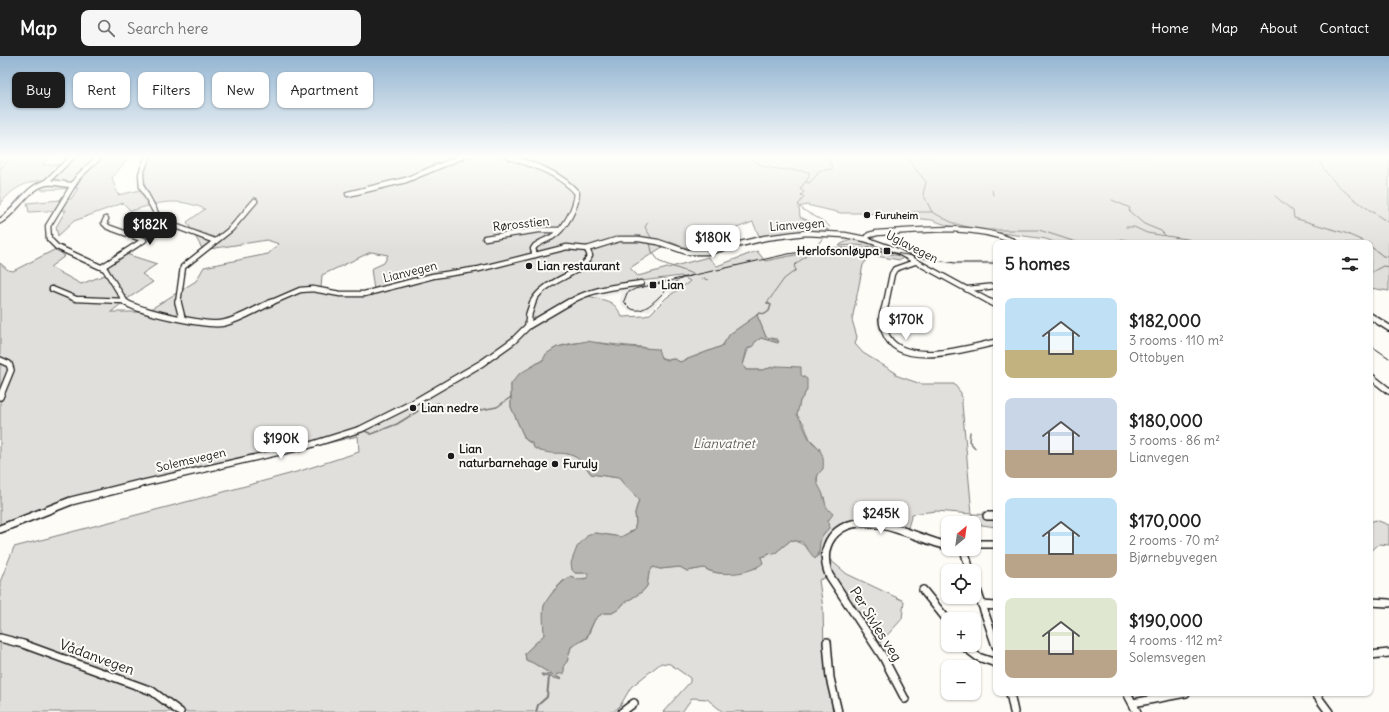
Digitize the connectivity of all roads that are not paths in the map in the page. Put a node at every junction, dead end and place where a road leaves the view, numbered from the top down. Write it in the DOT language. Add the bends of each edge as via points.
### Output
graph roads {
  1 [pos="37,188"];
  2 [pos="71,188"];
  3 [pos="142,188"];
  4 [pos="378,188"];
  5 [pos="572,188"];
  6 [pos="348,194"];
  7 [pos="255,201"];
  8 [pos="106,219"];
  9 [pos="0,221"];
  10 [pos="559,230"];
  11 [pos="485,238"];
  12 [pos="865,239"];
  13 [pos="1009,240"];
  14 [pos="215,241"];
  15 [pos="587,250"];
  16 [pos="535,255"];
  17 [pos="915,262"];
  18 [pos="102,267"];
  19 [pos="641,283"];
  20 [pos="993,286"];
  21 [pos="52,289"];
  22 [pos="968,290"];
  23 [pos="124,301"];
  24 [pos="993,303"];
  25 [pos="182,318"];
  26 [pos="1373,318"];
  27 [pos="528,326"];
  28 [pos="1389,328"];
  29 [pos="993,343"];
  30 [pos="0,360"];
  31 [pos="1373,378"];
  32 [pos="1389,391"];
  33 [pos="0,397"];
  34 [pos="987,516"];
  35 [pos="993,516"];
  36 [pos="0,529"];
  37 [pos="941,544"];
  38 [pos="981,544"];
  39 [pos="993,544"];
  40 [pos="923,590"];
  41 [pos="981,601"];
  42 [pos="1373,602"];
  43 [pos="1389,603"];
  44 [pos="982,604"];
  45 [pos="993,606"];
  46 [pos="941,612"];
  47 [pos="993,637"];
  48 [pos="0,638"];
  49 [pos="827,642"];
  50 [pos="970,652"];
  51 [pos="1389,653"];
  52 [pos="1373,655"];
  53 [pos="993,663"];
  54 [pos="1011,696"];
  55 [pos="1129,696"];
  56 [pos="1170,696"];
  57 [pos="1317,696"];
  58 [pos="905,699"];
  59 [pos="634,702"];
  60 [pos="1133,703"];
  61 [pos="180,712"];
  62 [pos="622,712"];
  63 [pos="838,712"];
  64 [pos="1014,712"];
  65 [pos="1137,712"];
  66 [pos="1329,712"];
  1 -- 9 [label="street" via="22,200 8,217"];
  2 -- 18 [label="street" via="51,222 48,236 57,247"];
  3 -- 14 [label="street" via="157,215 167,223"];
  4 -- 6 [label="street"];
  5 -- 10 [label="street" via="577,195 575,205"];
  7 -- 14 [label="street" via="234,226"];
  8 -- 18 [label="street" via="104,223 108,227 144,240"];
  10 -- 11 [label="street, Rørosstien" via="539,230"];
  10 -- 16 [label="street" via="555,235 535,245"];
  12 -- 13 [label="street, Uglavegen" via="877,233 955,231 987,234"];
  12 -- 15 [label="street, Lianvegen" via="837,232 816,233 755,239 698,253 658,242 626,239"];
  12 -- 17 [label="street, Uglavegen" via="888,247"];
  14 -- 25 [label="street" via="182,269 178,297"];
  15 -- 16 [label="street, Lianvegen" via="571,247"];
  15 -- 27 [label="street" via="590,256 585,263 545,288 530,302"];
  16 -- 25 [label="street, Lianvegen" via="479,269 433,276 364,294 300,290 241,318 222,324 207,324"];
  17 -- 22 [label="street, Uglavegen"];
  17 -- 29 [label="street" via="895,269 892,274 882,321 890,339 904,350 921,354 951,352"];
  18 -- 23 [label="street" via="110,274"];
  19 -- 27 [label="street, Solemsvegen" via="584,294"];
  20 -- 22 [label="street"];
  21 -- 23 [label="street" via="78,299"];
  22 -- 24 [label="street, Uglavegen"];
  23 -- 25 [label="street, Lianvegen" via="142,309"];
  26 -- 28 [label="street"];
  27 -- 36 [label="street, Solemsvegen" via="513,341 482,363 415,402 361,429 310,445 102,492 71,501"];
  30 -- 33 [label="street" via="9,364 11,370"];
  31 -- 32 [label="street"];
  34 -- 35 [label="street"];
  37 -- 58 [label="street, Per Sivles veg" via="896,528 865,524 840,529 833,534 828,544 824,564 829,575 883,657"];
  38 -- 39 [label="street"];
  40 -- 46 [label="street"];
  41 -- 44 [label="street"];
  42 -- 43 [label="street"];
  44 -- 45 [label="street"];
  44 -- 47 [label="street"];
  48 -- 61 [label="street, Vådanvegen" via="145,688"];
  49 -- 63 [label="street" via="830,678"];
  50 -- 53 [label="street"];
  51 -- 52 [label="street"];
  54 -- 64 [label="street"];
  55 -- 60 [label="street"];
  56 -- 60 [label="street"];
  57 -- 66 [label="street"];
  59 -- 62 [label="street"];
  60 -- 65 [label="street"];
}
